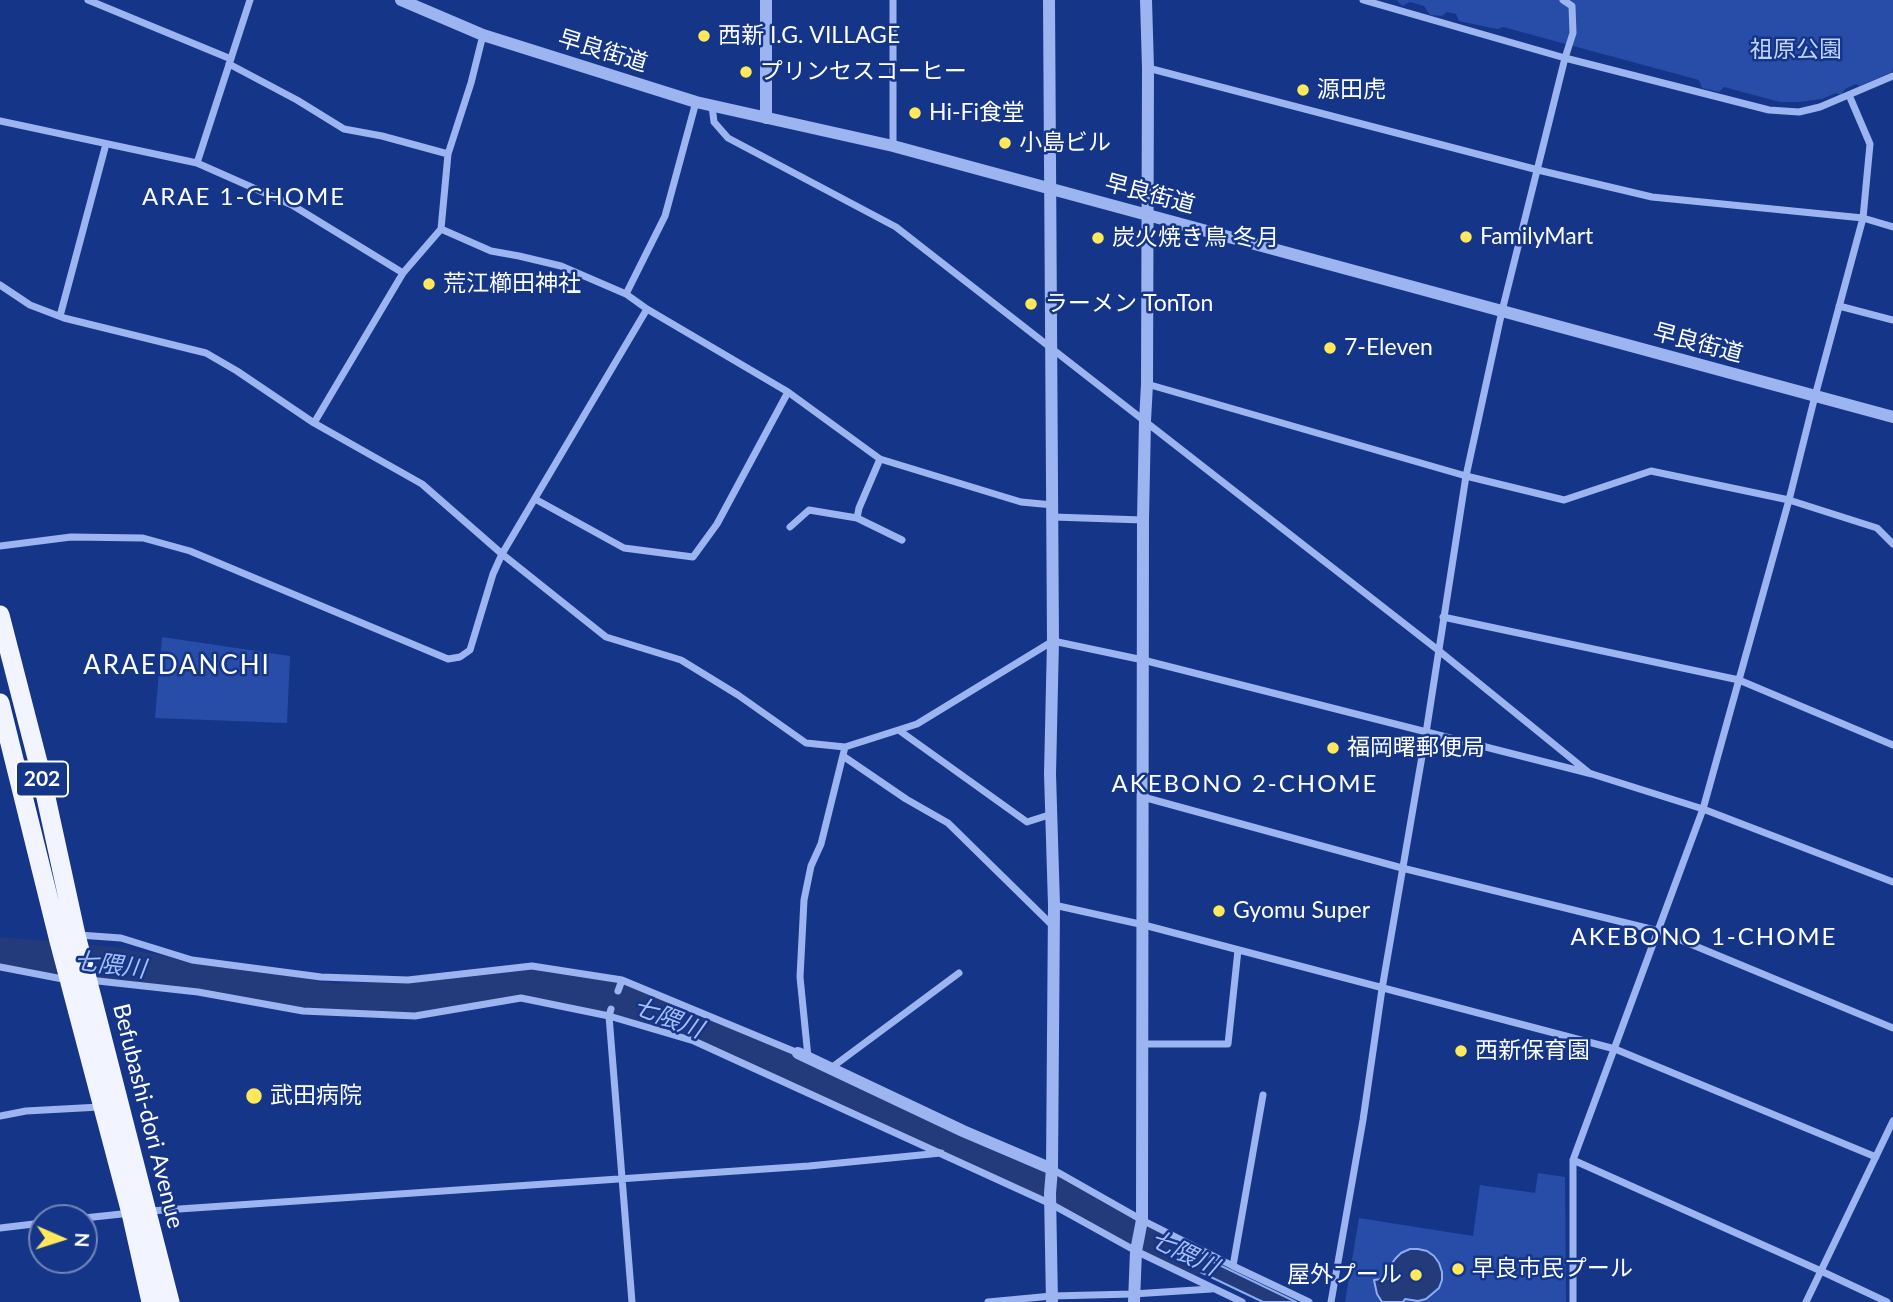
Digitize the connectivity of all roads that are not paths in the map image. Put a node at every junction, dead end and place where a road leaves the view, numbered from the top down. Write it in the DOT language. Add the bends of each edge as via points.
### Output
graph roads {
  1 [pos="88,0"];
  2 [pos="250,0"];
  3 [pos="401,0"];
  4 [pos="766,0"];
  5 [pos="893,0"];
  6 [pos="1049,0"];
  7 [pos="1146,0"];
  8 [pos="1363,0"];
  9 [pos="1563,0"];
  10 [pos="483,35"];
  11 [pos="1565,58"];
  12 [pos="230,62"];
  13 [pos="1148,68"];
  14 [pos="1893,76"];
  15 [pos="1849,95"];
  16 [pos="696,102"];
  17 [pos="712,106"];
  18 [pos="766,118"];
  19 [pos="0,121"];
  20 [pos="106,144"];
  21 [pos="893,146"];
  22 [pos="448,154"];
  23 [pos="197,163"];
  24 [pos="1538,170"];
  25 [pos="1051,190"];
  26 [pos="1146,214"];
  27 [pos="1863,218"];
  28 [pos="1893,227"];
  29 [pos="441,229"];
  30 [pos="403,273"];
  31 [pos="0,285"];
  32 [pos="626,294"];
  33 [pos="1839,306"];
  34 [pos="648,309"];
  35 [pos="1502,311"];
  36 [pos="60,316"];
  37 [pos="1893,320"];
  38 [pos="1052,348"];
  39 [pos="1147,384"];
  40 [pos="788,391"];
  41 [pos="1815,396"];
  42 [pos="1893,417"];
  43 [pos="1145,421"];
  44 [pos="314,423"];
  45 [pos="880,459"];
  46 [pos="1466,476"];
  47 [pos="535,499"];
  48 [pos="1789,500"];
  49 [pos="1053,511"];
  50 [pos="857,517"];
  51 [pos="1143,520"];
  52 [pos="790,527"];
  53 [pos="902,540"];
  54 [pos="1893,544"];
  55 [pos="0,546"];
  56 [pos="502,554"];
  57 [pos="0,615"];
  58 [pos="1443,617"];
  59 [pos="1054,641"];
  60 [pos="1438,650"];
  61 [pos="1143,660"];
  62 [pos="1739,680"];
  63 [pos="0,703"];
  64 [pos="900,731"];
  65 [pos="1426,733"];
  66 [pos="1893,745"];
  67 [pos="844,752"];
  68 [pos="1592,774"];
  69 [pos="1143,797"];
  70 [pos="1703,809"];
  71 [pos="1052,813"];
  72 [pos="1402,868"];
  73 [pos="1893,882"];
  74 [pos="1054,905"];
  75 [pos="1144,925"];
  76 [pos="1053,926"];
  77 [pos="1659,931"];
  78 [pos="68,938"];
  79 [pos="1238,950"];
  80 [pos="0,967"];
  81 [pos="959,974"];
  82 [pos="78,978"];
  83 [pos="622,980"];
  84 [pos="1382,989"];
  85 [pos="618,991"];
  86 [pos="610,1012"];
  87 [pos="1893,1028"];
  88 [pos="1143,1044"];
  89 [pos="1615,1049"];
  90 [pos="803,1055"];
  91 [pos="831,1068"];
  92 [pos="1263,1095"];
  93 [pos="102,1107"];
  94 [pos="0,1116"];
  95 [pos="1893,1121"];
  96 [pos="941,1153"];
  97 [pos="1876,1157"];
  98 [pos="1573,1160"];
  99 [pos="1051,1173"];
  100 [pos="623,1179"];
  101 [pos="1050,1199"];
  102 [pos="139,1212"];
  103 [pos="98,1216"];
  104 [pos="1141,1223"];
  105 [pos="28,1225"];
  106 [pos="0,1228"];
  107 [pos="1136,1249"];
  108 [pos="1233,1266"];
  109 [pos="1821,1271"];
  110 [pos="1217,1290"];
  111 [pos="1133,1298"];
  112 [pos="1052,1299"];
  113 [pos="151,1302"];
  114 [pos="170,1302"];
  115 [pos="632,1302"];
  116 [pos="988,1302"];
  117 [pos="1220,1302"];
  118 [pos="1242,1302"];
  119 [pos="1309,1302"];
  120 [pos="1331,1302"];
  121 [pos="1573,1302"];
  122 [pos="1806,1302"];
  123 [pos="1886,1302"];
  1 -- 12 [label="street"];
  2 -- 12 [label="street"];
  3 -- 10 [label="street, 早良街道"];
  4 -- 18 [label="street"];
  5 -- 21 [label="street"];
  6 -- 25 [label="street"];
  7 -- 13 [label="street"];
  8 -- 11 [label="street"];
  9 -- 11 [label="street" via="1572,6 1573,33"];
  10 -- 16 [label="street, 早良街道"];
  10 -- 22 [label="street"];
  11 -- 15 [label="street" via="1769,110 1799,112"];
  11 -- 24 [label="street"];
  12 -- 22 [label="street" via="344,129"];
  12 -- 23 [label="street"];
  13 -- 24 [label="street"];
  13 -- 26 [label="street"];
  14 -- 15 [label="street"];
  15 -- 27 [label="street" via="1870,144"];
  16 -- 17 [label="street, 早良街道"];
  16 -- 32 [label="street" via="665,216"];
  17 -- 18 [label="street, 早良街道"];
  17 -- 38 [label="street" via="714,122 728,138 896,227"];
  18 -- 21 [label="street, 早良街道"];
  19 -- 20 [label="street"];
  20 -- 23 [label="street"];
  20 -- 36 [label="street"];
  21 -- 25 [label="street, 早良街道"];
  22 -- 29 [label="street"];
  23 -- 30 [label="street" via="292,205"];
  24 -- 27 [label="street" via="1652,197"];
  24 -- 35 [label="street"];
  25 -- 26 [label="street, 早良街道"];
  25 -- 38 [label="street"];
  26 -- 35 [label="street, 早良街道"];
  26 -- 39 [label="street"];
  27 -- 28 [label="street"];
  27 -- 33 [label="street"];
  29 -- 30 [label="street"];
  29 -- 32 [label="street" via="491,251 561,266"];
  30 -- 44 [label="street"];
  31 -- 36 [label="street" via="30,305"];
  32 -- 34 [label="street"];
  33 -- 37 [label="street"];
  33 -- 41 [label="street"];
  34 -- 40 [label="street"];
  34 -- 47 [label="street"];
  35 -- 41 [label="street, 早良街道"];
  35 -- 46 [label="street"];
  36 -- 44 [label="street" via="206,353"];
  38 -- 43 [label="street"];
  38 -- 49 [label="street"];
  39 -- 43 [label="street"];
  39 -- 46 [label="street"];
  40 -- 45 [label="street"];
  40 -- 47 [label="street" via="718,524 693,557 624,548"];
  41 -- 42 [label="street, 早良街道"];
  41 -- 48 [label="street"];
  43 -- 51 [label="street"];
  43 -- 60 [label="street"];
  44 -- 56 [label="street" via="422,484"];
  45 -- 49 [label="street"];
  45 -- 50 [label="street"];
  46 -- 48 [label="street" via="1564,500 1651,471"];
  46 -- 58 [label="street"];
  47 -- 56 [label="street"];
  48 -- 54 [label="street" via="1877,528"];
  48 -- 62 [label="street"];
  49 -- 51 [label="street"];
  49 -- 59 [label="street"];
  50 -- 52 [label="street" via="809,510"];
  50 -- 53 [label="street"];
  51 -- 61 [label="street"];
  55 -- 56 [label="street" via="71,537 143,538 190,551 448,659 470,650"];
  56 -- 67 [label="street" via="606,637 681,660 806,743"];
  57 -- 78 [label="highway, Befubashi-dori Avenue / 202" via="40,770"];
  58 -- 60 [label="street"];
  58 -- 62 [label="street"];
  59 -- 61 [label="street"];
  59 -- 64 [label="street"];
  59 -- 71 [label="street"];
  60 -- 65 [label="street"];
  60 -- 68 [label="street"];
  61 -- 65 [label="street"];
  61 -- 69 [label="street"];
  62 -- 66 [label="street"];
  62 -- 70 [label="street"];
  63 -- 78 [label="highway, Befubashi-dori Avenue / 202"];
  64 -- 67 [label="street"];
  64 -- 71 [label="street" via="1027,822"];
  65 -- 68 [label="street"];
  65 -- 72 [label="street"];
  67 -- 76 [label="street" via="906,799 948,823"];
  67 -- 90 [label="street" via="804,900 800,976"];
  68 -- 70 [label="street"];
  69 -- 72 [label="street"];
  69 -- 75 [label="street"];
  70 -- 73 [label="street"];
  70 -- 77 [label="street"];
  71 -- 74 [label="street"];
  72 -- 77 [label="street"];
  72 -- 84 [label="street"];
  74 -- 75 [label="street"];
  74 -- 76 [label="street"];
  75 -- 79 [label="street"];
  75 -- 88 [label="street"];
  76 -- 99 [label="street"];
  77 -- 87 [label="street"];
  77 -- 89 [label="street"];
  78 -- 82 [label="highway, Befubashi-dori Avenue / 202"];
  78 -- 83 [label="street" via="121,938 192,961 321,977 408,980 532,967"];
  79 -- 84 [label="street"];
  79 -- 88 [label="street" via="1228,1044"];
  80 -- 82 [label="street"];
  81 -- 91 [label="street"];
  82 -- 86 [label="street" via="198,992 303,1011 415,1016 521,998"];
  82 -- 93 [label="highway, Befubashi-dori Avenue / 202"];
  82 -- 102 [label="highway, Befubashi-dori Avenue / 202"];
  83 -- 85 [label="street"];
  83 -- 90 [label="street"];
  84 -- 89 [label="street"];
  84 -- 120 [label="street"];
  86 -- 96 [label="street" via="694,1041"];
  86 -- 100 [label="street"];
  88 -- 104 [label="street"];
  89 -- 97 [label="street"];
  89 -- 98 [label="street"];
  90 -- 91 [label="street"];
  91 -- 99 [label="street"];
  92 -- 108 [label="street"];
  93 -- 94 [label="street"];
  93 -- 102 [label="highway, Befubashi-dori Avenue / 202"];
  95 -- 97 [label="street"];
  96 -- 100 [label="street"];
  96 -- 101 [label="street"];
  97 -- 109 [label="street"];
  98 -- 109 [label="street"];
  98 -- 121 [label="street"];
  99 -- 101 [label="street"];
  99 -- 104 [label="street"];
  100 -- 102 [label="street"];
  100 -- 115 [label="street"];
  101 -- 107 [label="street"];
  101 -- 112 [label="street"];
  102 -- 103 [label="street"];
  102 -- 113 [label="highway, Befubashi-dori Avenue / 202"];
  102 -- 114 [label="highway, Befubashi-dori Avenue / 202"];
  104 -- 107 [label="street"];
  104 -- 108 [label="street"];
  105 -- 106 [label="street"];
  107 -- 110 [label="street"];
  107 -- 111 [label="street"];
  108 -- 119 [label="street"];
  109 -- 122 [label="street"];
  109 -- 123 [label="street"];
  110 -- 111 [label="street"];
  110 -- 117 [label="street"];
  110 -- 118 [label="street"];
  111 -- 112 [label="street"];
  112 -- 116 [label="street"];
}
